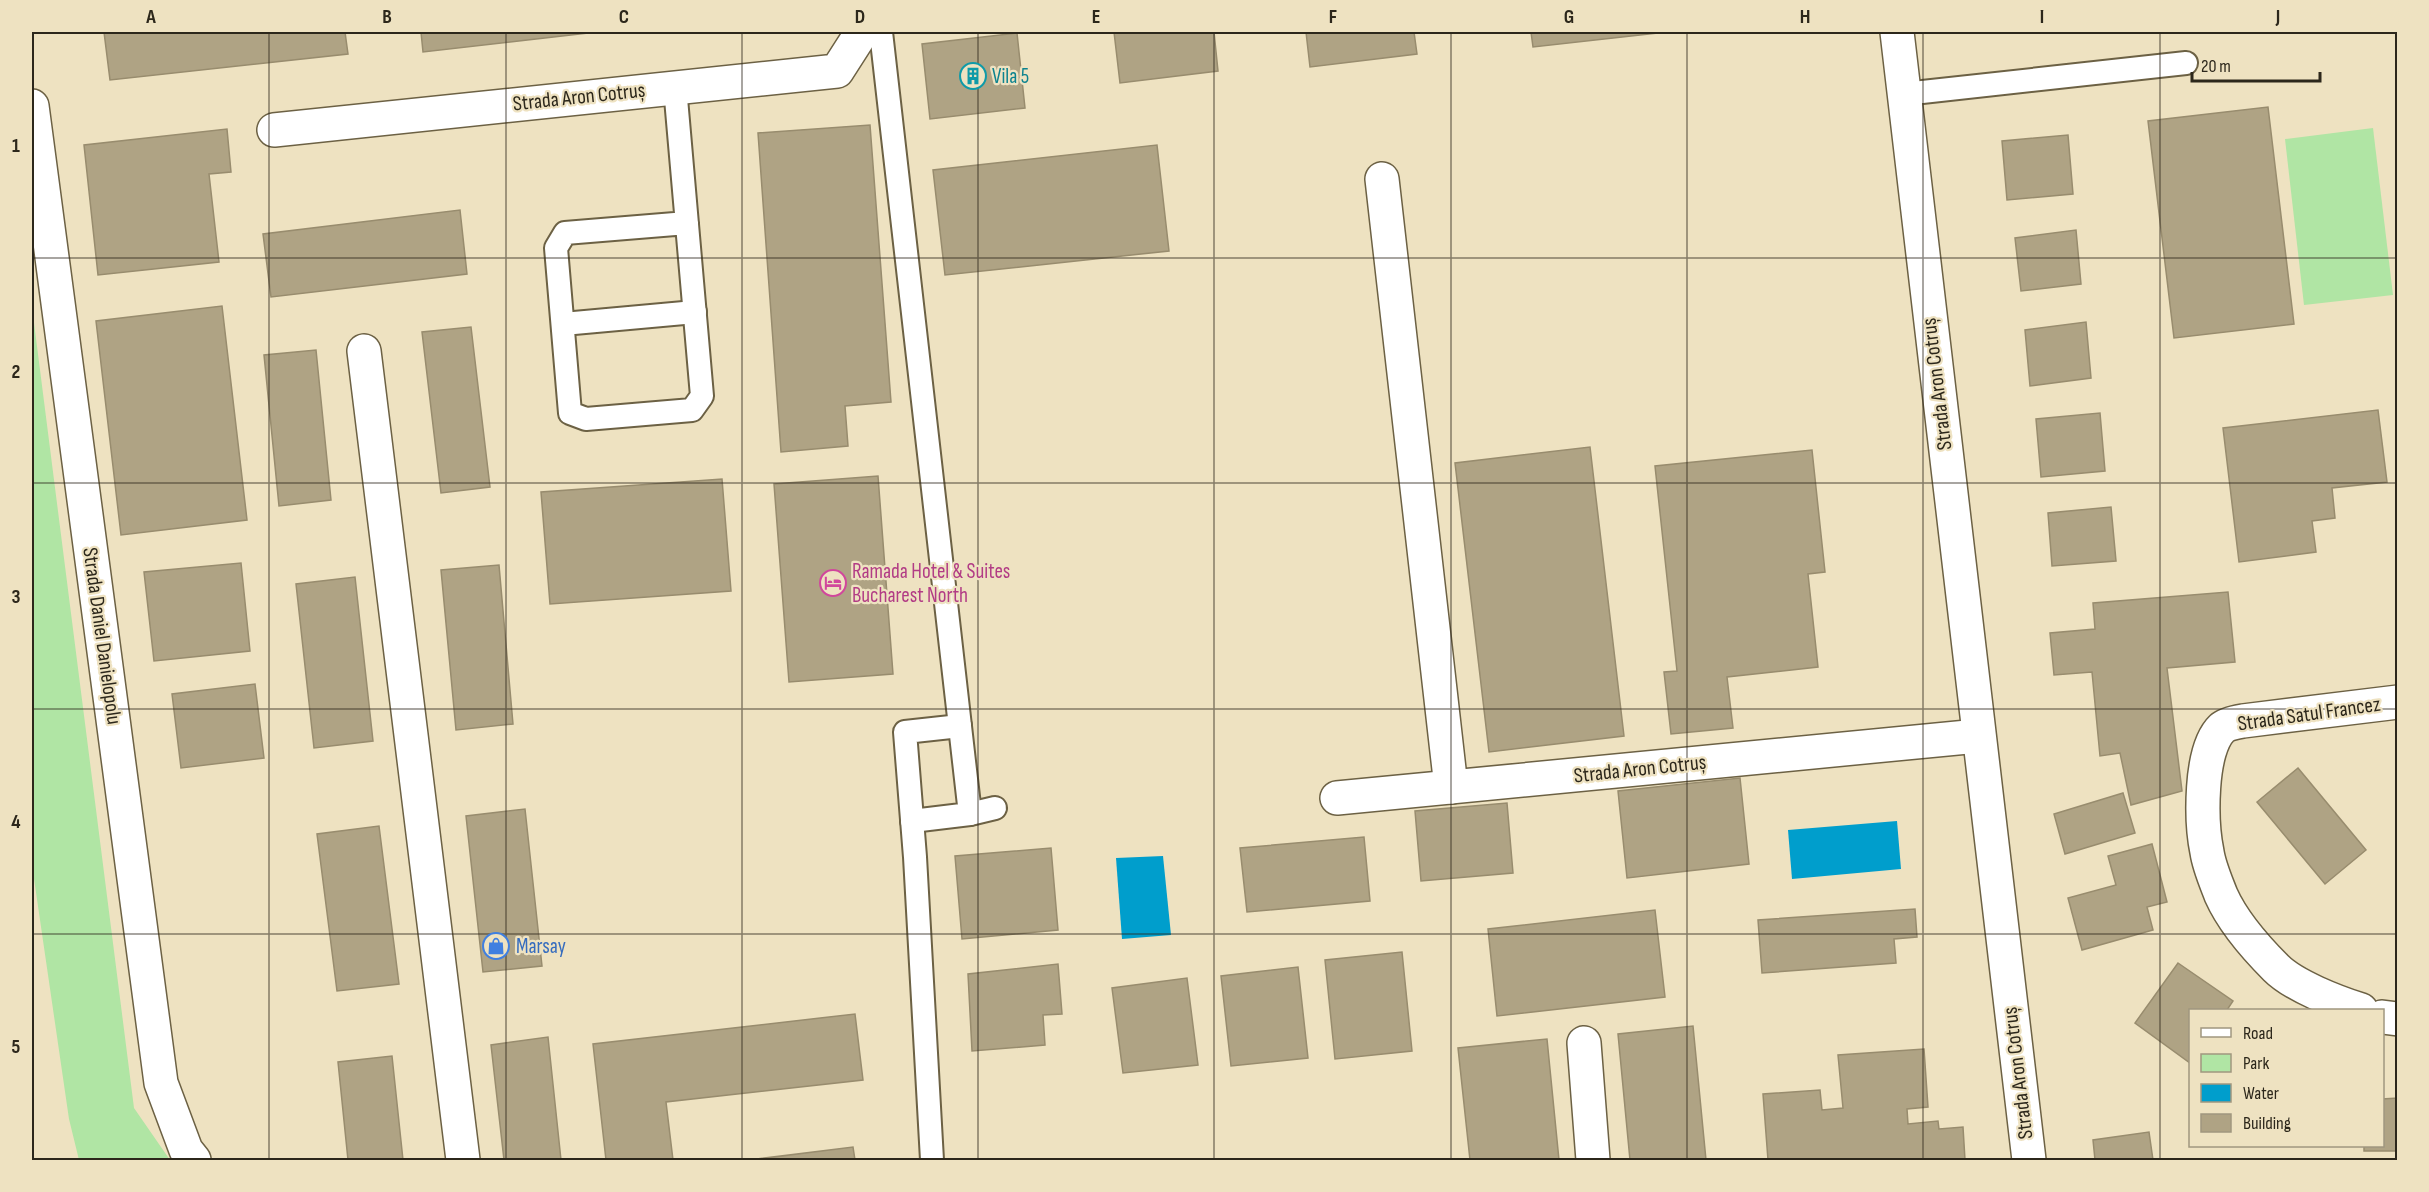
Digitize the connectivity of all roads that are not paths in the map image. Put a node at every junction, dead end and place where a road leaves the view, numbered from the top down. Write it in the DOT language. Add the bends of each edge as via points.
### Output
graph roads {
  1 [pos="862,32"];
  2 [pos="881,32"];
  3 [pos="1897,32"];
  4 [pos="2186,63"];
  5 [pos="675,87"];
  6 [pos="1904,94"];
  7 [pos="32,106"];
  8 [pos="274,130"];
  9 [pos="1383,179"];
  10 [pos="687,223"];
  11 [pos="695,312"];
  12 [pos="563,324"];
  13 [pos="364,351"];
  14 [pos="2397,702"];
  15 [pos="960,726"];
  16 [pos="1978,736"];
  17 [pos="1451,787"];
  18 [pos="1337,798"];
  19 [pos="995,808"];
  20 [pos="970,814"];
  21 [pos="912,821"];
  22 [pos="2355,1009"];
  23 [pos="1584,1043"];
  24 [pos="194,1161"];
  25 [pos="463,1161"];
  26 [pos="932,1161"];
  27 [pos="1593,1161"];
  28 [pos="2029,1161"];
  1 -- 5 [label="street, Strada Aron Cotruș" via="837,71"];
  2 -- 15 [label="lane"];
  3 -- 6 [label="street, Strada Aron Cotruș"];
  4 -- 6 [label="lane"];
  5 -- 8 [label="street, Strada Aron Cotruș"];
  5 -- 10 [label="lane"];
  6 -- 16 [label="street, Strada Aron Cotruș"];
  7 -- 24 [label="street, Strada Daniel Danielopolu" via="161,1083 186,1150"];
  9 -- 17 [label="street"];
  10 -- 11 [label="lane"];
  10 -- 12 [label="lane" via="564,233 556,248"];
  11 -- 12 [label="lane"];
  11 -- 12 [label="lane" via="702,396 692,410 586,419 570,412"];
  13 -- 25 [label="street"];
  14 -- 22 [label="street, Strada Satul Francez" via="2243,721 2223,727 2211,744 2206,767 2207,853 2222,897 2245,933 2278,970 2327,999"];
  15 -- 20 [label="lane"];
  15 -- 21 [label="lane" via="905,732"];
  16 -- 17 [label="street, Strada Aron Cotruș"];
  16 -- 28 [label="street, Strada Aron Cotruș"];
  17 -- 18 [label="street, Strada Aron Cotruș"];
  19 -- 20 [label="lane"];
  20 -- 21 [label="lane"];
  21 -- 26 [label="lane"];
  23 -- 27 [label="street"];
}
